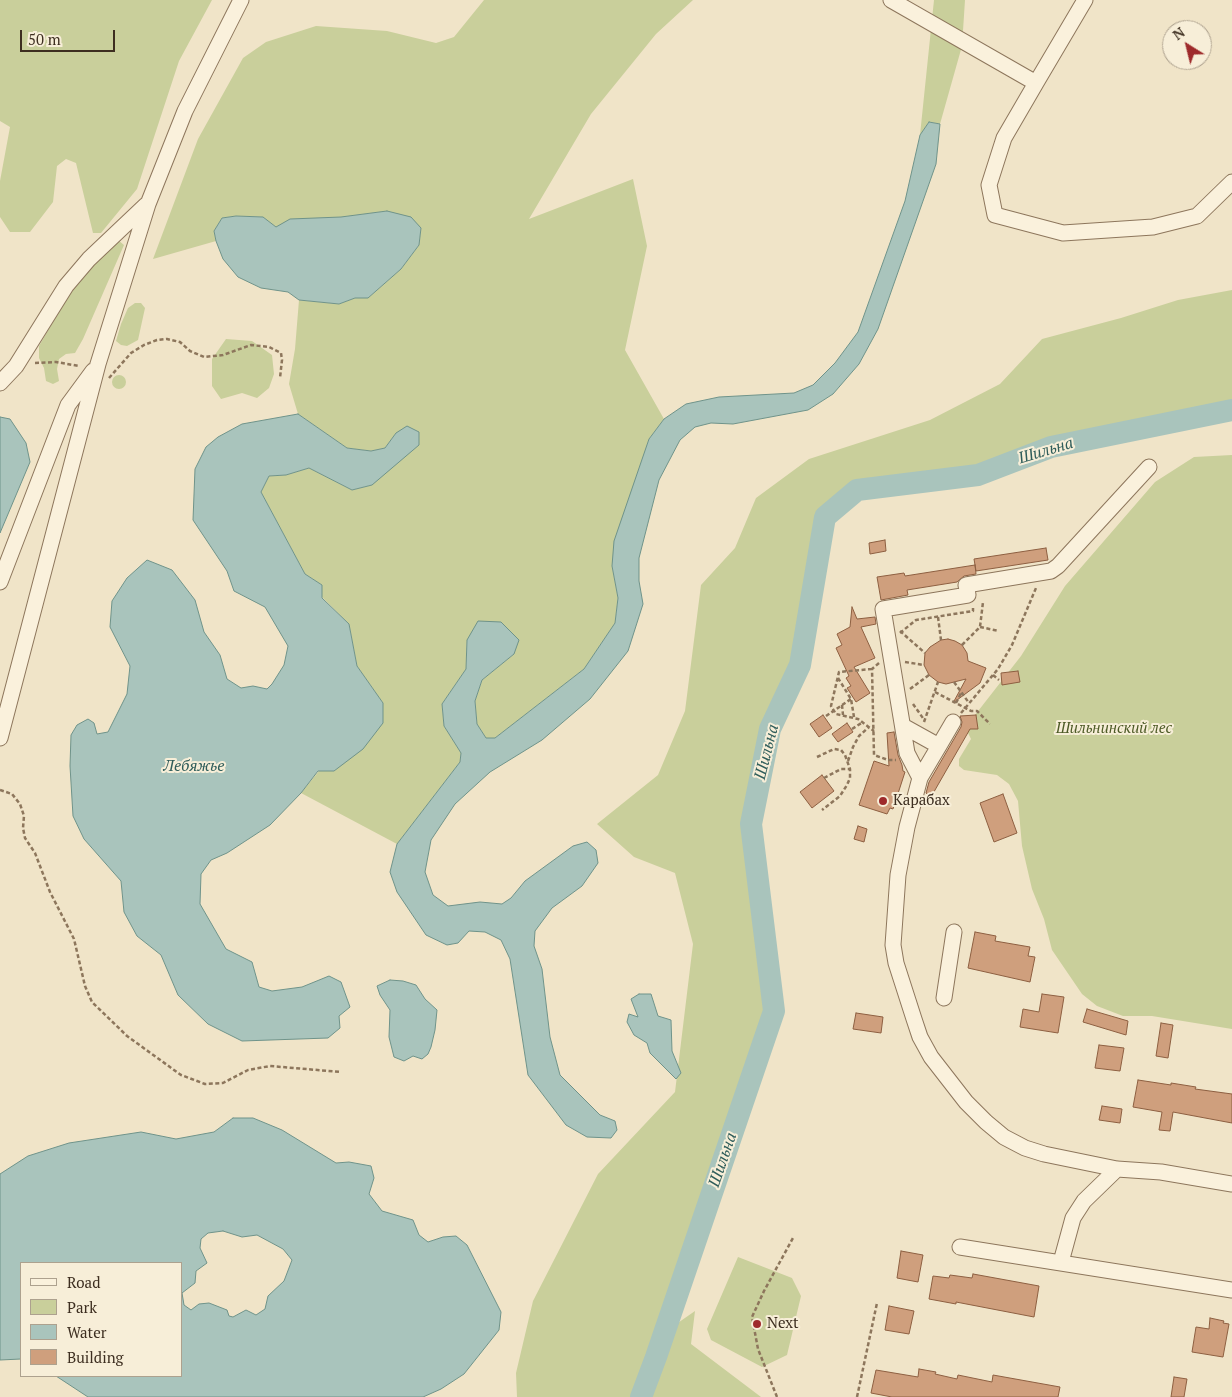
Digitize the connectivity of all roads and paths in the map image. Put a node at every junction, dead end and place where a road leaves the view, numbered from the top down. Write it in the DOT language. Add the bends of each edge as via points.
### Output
graph roads {
  1 [pos="241,0"];
  2 [pos="891,0"];
  3 [pos="1086,0"];
  4 [pos="1036,83"];
  5 [pos="1232,182"];
  6 [pos="148,204"];
  7 [pos="98,364"];
  8 [pos="16,366"];
  9 [pos="280,378"];
  10 [pos="106,381"];
  11 [pos="0,383"];
  12 [pos="1149,467"];
  13 [pos="1034,574"];
  14 [pos="0,582"];
  15 [pos="968,595"];
  16 [pos="982,602"];
  17 [pos="982,610"];
  18 [pos="973,611"];
  19 [pos="938,617"];
  20 [pos="980,627"];
  21 [pos="999,631"];
  22 [pos="900,632"];
  23 [pos="902,639"];
  24 [pos="941,640"];
  25 [pos="962,645"];
  26 [pos="925,653"];
  27 [pos="897,654"];
  28 [pos="905,662"];
  29 [pos="924,665"];
  30 [pos="872,669"];
  31 [pos="907,671"];
  32 [pos="929,675"];
  33 [pos="993,675"];
  34 [pos="838,678"];
  35 [pos="908,680"];
  36 [pos="999,680"];
  37 [pos="847,682"];
  38 [pos="938,682"];
  39 [pos="954,682"];
  40 [pos="842,685"];
  41 [pos="910,690"];
  42 [pos="935,692"];
  43 [pos="961,692"];
  44 [pos="911,695"];
  45 [pos="851,696"];
  46 [pos="912,702"];
  47 [pos="956,703"];
  48 [pos="969,703"];
  49 [pos="842,705"];
  50 [pos="965,708"];
  51 [pos="834,710"];
  52 [pos="842,715"];
  53 [pos="826,716"];
  54 [pos="854,718"];
  55 [pos="925,721"];
  56 [pos="863,722"];
  57 [pos="953,722"];
  58 [pos="990,724"];
  59 [pos="903,726"];
  60 [pos="869,727"];
  61 [pos="852,730"];
  62 [pos="874,731"];
  63 [pos="918,734"];
  64 [pos="0,738"];
  65 [pos="939,746"];
  66 [pos="817,757"];
  67 [pos="910,759"];
  68 [pos="848,761"];
  69 [pos="850,769"];
  70 [pos="824,778"];
  71 [pos="920,778"];
  72 [pos="0,790"];
  73 [pos="822,810"];
  74 [pos="954,932"];
  75 [pos="944,998"];
  76 [pos="341,1072"];
  77 [pos="1117,1169"];
  78 [pos="1232,1184"];
  79 [pos="793,1238"];
  80 [pos="960,1247"];
  81 [pos="1060,1262"];
  82 [pos="1232,1290"];
  83 [pos="877,1303"];
  84 [pos="777,1397"];
  85 [pos="857,1397"];
  1 -- 6 [label="street" via="185,111"];
  2 -- 4 [label="street"];
  3 -- 4 [label="street"];
  4 -- 5 [label="street" via="1004,138 992,175 990,185 995,215 1063,233 1153,227 1197,216"];
  6 -- 7 [label="street"];
  6 -- 8 [label="street" via="89,259 66,286"];
  7 -- 8 [label="path" via="79,366 46,362"];
  7 -- 14 [label="street" via="68,405"];
  7 -- 64 [label="street"];
  8 -- 11 [label="street"];
  9 -- 10 [label="path" via="281,353 269,347 251,345 224,355 204,357 180,342 167,339 144,345 131,353"];
  12 -- 13 [label="street" via="1058,566 1051,571"];
  13 -- 15 [label="street" via="966,585"];
  13 -- 33 [label="path" via="1036,588 1012,646"];
  15 -- 18 [label="path"];
  15 -- 27 [label="street" via="883,609"];
  16 -- 17 [label="path"];
  17 -- 18 [label="path"];
  17 -- 20 [label="path"];
  18 -- 19 [label="path"];
  19 -- 22 [label="path" via="916,620"];
  19 -- 24 [label="path"];
  20 -- 21 [label="path"];
  20 -- 25 [label="path"];
  22 -- 23 [label="path"];
  22 -- 26 [label="path"];
  27 -- 28 [label="path"];
  27 -- 30 [label="path"];
  27 -- 59 [label="street"];
  28 -- 29 [label="path"];
  28 -- 31 [label="path"];
  30 -- 34 [label="path" via="840,672"];
  30 -- 62 [label="path"];
  32 -- 41 [label="path"];
  33 -- 36 [label="path"];
  33 -- 48 [label="path"];
  34 -- 40 [label="path"];
  34 -- 51 [label="path" via="831,706"];
  35 -- 41 [label="path"];
  37 -- 40 [label="path"];
  38 -- 42 [label="path"];
  39 -- 43 [label="path"];
  40 -- 45 [label="path"];
  41 -- 44 [label="path"];
  42 -- 47 [label="path"];
  42 -- 55 [label="path"];
  43 -- 47 [label="path"];
  43 -- 48 [label="path"];
  45 -- 49 [label="path"];
  45 -- 54 [label="path"];
  46 -- 55 [label="path"];
  47 -- 50 [label="path"];
  48 -- 50 [label="path"];
  49 -- 51 [label="path"];
  49 -- 52 [label="path"];
  50 -- 57 [label="path"];
  50 -- 58 [label="path" via="971,713 977,711"];
  51 -- 52 [label="path"];
  51 -- 53 [label="path"];
  52 -- 54 [label="path"];
  54 -- 56 [label="path"];
  55 -- 63 [label="path"];
  56 -- 60 [label="path"];
  56 -- 61 [label="path"];
  57 -- 65 [label="street"];
  59 -- 63 [label="street"];
  59 -- 67 [label="street"];
  60 -- 62 [label="path"];
  60 -- 68 [label="path" via="859,736"];
  62 -- 67 [label="path" via="874,755 888,760"];
  63 -- 65 [label="street"];
  65 -- 71 [label="street"];
  66 -- 68 [label="path" via="834,748 841,750"];
  67 -- 71 [label="street"];
  68 -- 69 [label="path"];
  69 -- 70 [label="path"];
  69 -- 73 [label="path" via="850,778 840,796"];
  71 -- 77 [label="street" via="902,848 893,945 920,1037 931,1057 966,1102 1004,1137 1044,1154"];
  72 -- 76 [label="path" via="12,794 20,804 25,838 74,939 92,1002 127,1036 181,1075 205,1084 223,1084 248,1070 270,1066"];
  74 -- 75 [label="street"];
  77 -- 78 [label="street" via="1161,1172"];
  77 -- 81 [label="street" via="1084,1201 1073,1218"];
  79 -- 84 [label="path" via="752,1317 758,1349"];
  80 -- 81 [label="street"];
  81 -- 82 [label="street"];
  83 -- 85 [label="path"];
}
